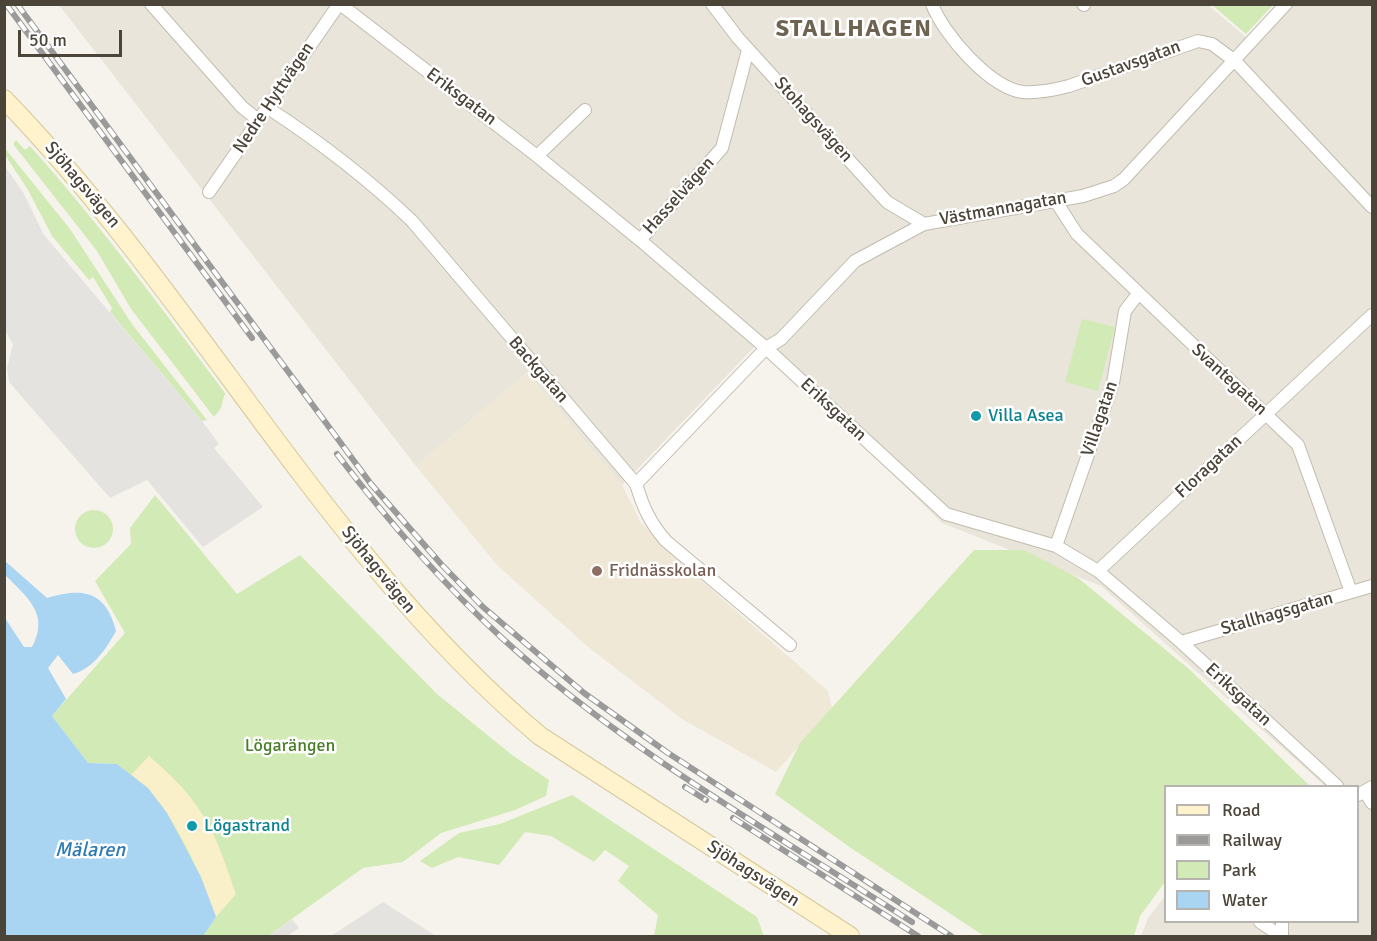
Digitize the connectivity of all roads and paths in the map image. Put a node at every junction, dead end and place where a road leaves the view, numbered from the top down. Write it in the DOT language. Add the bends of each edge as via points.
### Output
graph roads {
  1 [pos="151,4"];
  2 [pos="340,4"];
  3 [pos="712,4"];
  4 [pos="932,4"];
  5 [pos="1286,4"];
  6 [pos="748,50"];
  7 [pos="1235,61"];
  8 [pos="4,99"];
  9 [pos="268,108"];
  10 [pos="585,110"];
  11 [pos="258,120"];
  12 [pos="537,156"];
  13 [pos="209,192"];
  14 [pos="1055,200"];
  15 [pos="1372,207"];
  16 [pos="924,224"];
  17 [pos="640,240"];
  18 [pos="1138,294"];
  19 [pos="1372,315"];
  20 [pos="766,348"];
  21 [pos="1265,414"];
  22 [pos="636,484"];
  23 [pos="1056,546"];
  24 [pos="1098,571"];
  25 [pos="1372,586"];
  26 [pos="1351,592"];
  27 [pos="1181,642"];
  28 [pos="790,645"];
  29 [pos="1336,785"];
  30 [pos="1365,791"];
  31 [pos="1372,803"];
  32 [pos="1263,923"];
  33 [pos="850,936"];
  34 [pos="1281,936"];
  1 -- 11 [label="street"];
  2 -- 9 [label="street, Nedre Hyttvägen"];
  2 -- 12 [label="street, Eriksgatan"];
  3 -- 6 [label="street, Stohagsvägen"];
  4 -- 7 [label="street, Gustavsgatan" via="935,14 970,58 998,83 1022,92 1069,86 1198,41 1212,44"];
  5 -- 7 [label="street, Västmannagatan"];
  6 -- 16 [label="street, Stohagsvägen" via="887,202"];
  6 -- 17 [label="street, Hasselvägen" via="722,148"];
  7 -- 14 [label="street, Västmannagatan" via="1124,179 1100,192"];
  7 -- 15 [label="street, Gustavsgatan"];
  8 -- 33 [label="main road, Sjöhagsvägen" via="50,146 153,272 393,591 495,698 540,736"];
  9 -- 11 [label="street, Nedre Hyttvägen"];
  9 -- 22 [label="street, Backgatan" via="370,181 412,221"];
  10 -- 12 [label="street"];
  11 -- 13 [label="street, Nedre Hyttvägen"];
  12 -- 17 [label="street, Eriksgatan"];
  14 -- 16 [label="street, Västmannagatan"];
  14 -- 18 [label="street, Svantegatan" via="1077,234"];
  16 -- 20 [label="street, Västmannagatan" via="855,261 781,339"];
  17 -- 20 [label="street, Eriksgatan"];
  18 -- 21 [label="street, Svantegatan"];
  18 -- 23 [label="street, Villagatan" via="1125,311 1113,383"];
  19 -- 21 [label="street, Floragatan"];
  20 -- 22 [label="street, Västmannagatan"];
  20 -- 23 [label="street, Eriksgatan" via="946,514"];
  21 -- 24 [label="street, Floragatan"];
  21 -- 26 [label="street, Svantegatan" via="1298,445"];
  22 -- 28 [label="street, Backgatan" via="651,525 666,541"];
  23 -- 24 [label="street, Eriksgatan"];
  24 -- 27 [label="street, Eriksgatan"];
  25 -- 26 [label="street, Stallhagsgatan"];
  26 -- 27 [label="street, Stallhagsgatan"];
  27 -- 29 [label="street, Eriksgatan"];
  30 -- 31 [label="street"];
  32 -- 34 [label="street"];
}
